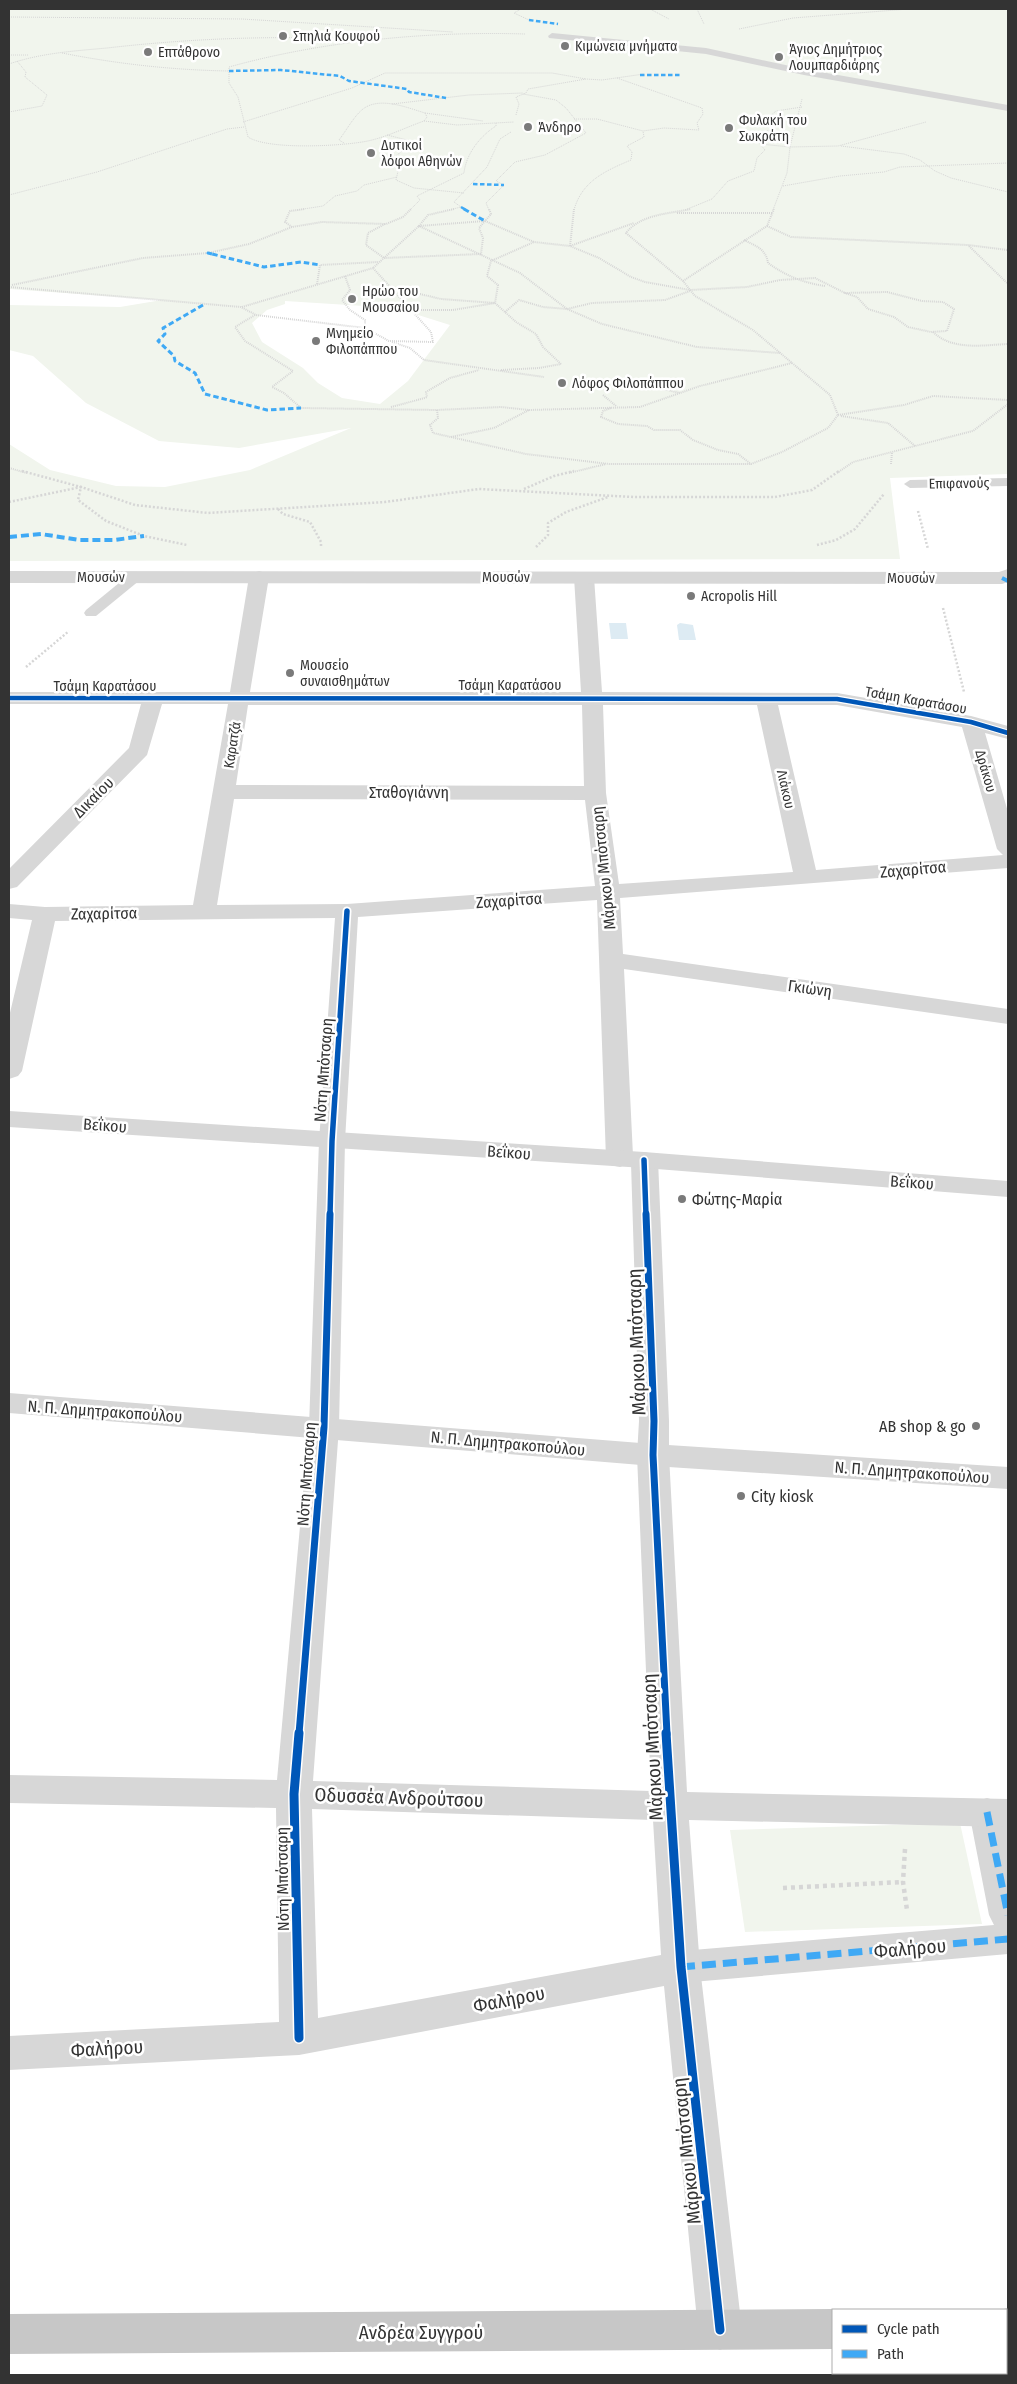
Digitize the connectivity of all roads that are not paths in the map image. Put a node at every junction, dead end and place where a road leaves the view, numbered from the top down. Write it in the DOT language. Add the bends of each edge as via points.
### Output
graph roads {
  1 [pos="552,36"];
  2 [pos="1008,108"];
  3 [pos="1008,482"];
  4 [pos="910,484"];
  5 [pos="9,577"];
  6 [pos="135,577"];
  7 [pos="259,577"];
  8 [pos="584,577"];
  9 [pos="1006,578"];
  10 [pos="91,613"];
  11 [pos="9,698"];
  12 [pos="239,698"];
  13 [pos="592,698"];
  14 [pos="153,699"];
  15 [pos="766,699"];
  16 [pos="971,722"];
  17 [pos="1008,733"];
  18 [pos="224,792"];
  19 [pos="595,793"];
  20 [pos="1008,849"];
  21 [pos="1008,861"];
  22 [pos="806,878"];
  23 [pos="9,882"];
  24 [pos="608,893"];
  25 [pos="9,911"];
  26 [pos="347,911"];
  27 [pos="204,912"];
  28 [pos="45,914"];
  29 [pos="611,960"];
  30 [pos="1008,1016"];
  31 [pos="9,1071"];
  32 [pos="9,1118"];
  33 [pos="332,1141"];
  34 [pos="632,1159"];
  35 [pos="1008,1189"];
  36 [pos="9,1403"];
  37 [pos="324,1428"];
  38 [pos="653,1455"];
  39 [pos="1008,1478"];
  40 [pos="9,1789"];
  41 [pos="294,1794"];
  42 [pos="670,1806"];
  43 [pos="998,1812"];
  44 [pos="1008,1915"];
  45 [pos="1008,1940"];
  46 [pos="681,1967"];
  47 [pos="299,2038"];
  48 [pos="9,2053"];
  49 [pos="832,2329"];
  50 [pos="720,2330"];
  51 [pos="9,2334"];
  1 -- 2 [label="lane" via="706,52"];
  3 -- 4 [label="lane, Επιφανούς"];
  5 -- 6 [label="street, Μουσών"];
  6 -- 7 [label="street, Μουσών"];
  6 -- 10 [label="lane"];
  7 -- 8 [label="street, Μουσών"];
  7 -- 12 [label="street, Καρατζά"];
  8 -- 9 [label="street, Μουσών"];
  8 -- 13 [label="street, Μάρκου Μπότσαρη"];
  11 -- 14 [label="street, Τσάμη Καρατάσου"];
  12 -- 13 [label="street, Τσάμη Καρατάσου"];
  12 -- 14 [label="street, Τσάμη Καρατάσου"];
  12 -- 18 [label="street, Καρατζά"];
  13 -- 15 [label="street, Τσάμη Καρατάσου"];
  13 -- 19 [label="street, Μάρκου Μπότσαρη"];
  14 -- 23 [label="street, Δικαίου" via="139,750"];
  15 -- 16 [label="street, Τσάμη Καρατάσου" via="837,699"];
  15 -- 22 [label="street, Λιάκου"];
  16 -- 17 [label="street, Τσάμη Καρατάσου"];
  16 -- 20 [label="street, Δράκου"];
  18 -- 19 [label="street, Σταθογιάννη"];
  18 -- 27 [label="street, Καρατζά"];
  19 -- 24 [label="street, Μάρκου Μπότσαρη"];
  21 -- 22 [label="street, Ζαχαρίτσα"];
  22 -- 24 [label="street, Ζαχαρίτσα"];
  24 -- 26 [label="street, Ζαχαρίτσα"];
  24 -- 29 [label="street, Μάρκου Μπότσαρη"];
  25 -- 28 [label="street, Ζαχαρίτσα"];
  26 -- 27 [label="street, Ζαχαρίτσα"];
  26 -- 33 [label="street, Νότη Μπότσαρη"];
  27 -- 28 [label="street, Ζαχαρίτσα"];
  28 -- 31 [label="street"];
  29 -- 30 [label="street, Γκιώνη"];
  29 -- 34 [label="street, Μάρκου Μπότσαρη"];
  32 -- 33 [label="street, Βεΐκου"];
  33 -- 34 [label="street, Βεΐκου"];
  33 -- 37 [label="street, Νότη Μπότσαρη"];
  34 -- 35 [label="street, Βεΐκου"];
  34 -- 38 [label="street, Μάρκου Μπότσαρη" via="654,1421"];
  36 -- 37 [label="street, Ν. Π. Δημητρακοπούλου"];
  37 -- 38 [label="street, Ν. Π. Δημητρακοπούλου"];
  37 -- 41 [label="street, Νότη Μπότσαρη"];
  38 -- 39 [label="street, Ν. Π. Δημητρακοπούλου"];
  38 -- 42 [label="street, Μάρκου Μπότσαρη"];
  40 -- 41 [label="street, Οδυσσέα Ανδρούτσου"];
  41 -- 42 [label="street, Οδυσσέα Ανδρούτσου"];
  41 -- 47 [label="street, Νότη Μπότσαρη"];
  42 -- 43 [label="street"];
  42 -- 46 [label="street, Μάρκου Μπότσαρη"];
  43 -- 44 [label="street"];
  45 -- 46 [label="street, Φαλήρου"];
  46 -- 47 [label="street, Φαλήρου"];
  46 -- 50 [label="street, Μάρκου Μπότσαρη"];
  47 -- 48 [label="street, Φαλήρου"];
  49 -- 50 [label="highway, Ανδρέα Συγγρού"];
  50 -- 51 [label="highway, Ανδρέα Συγγρού"];
}
